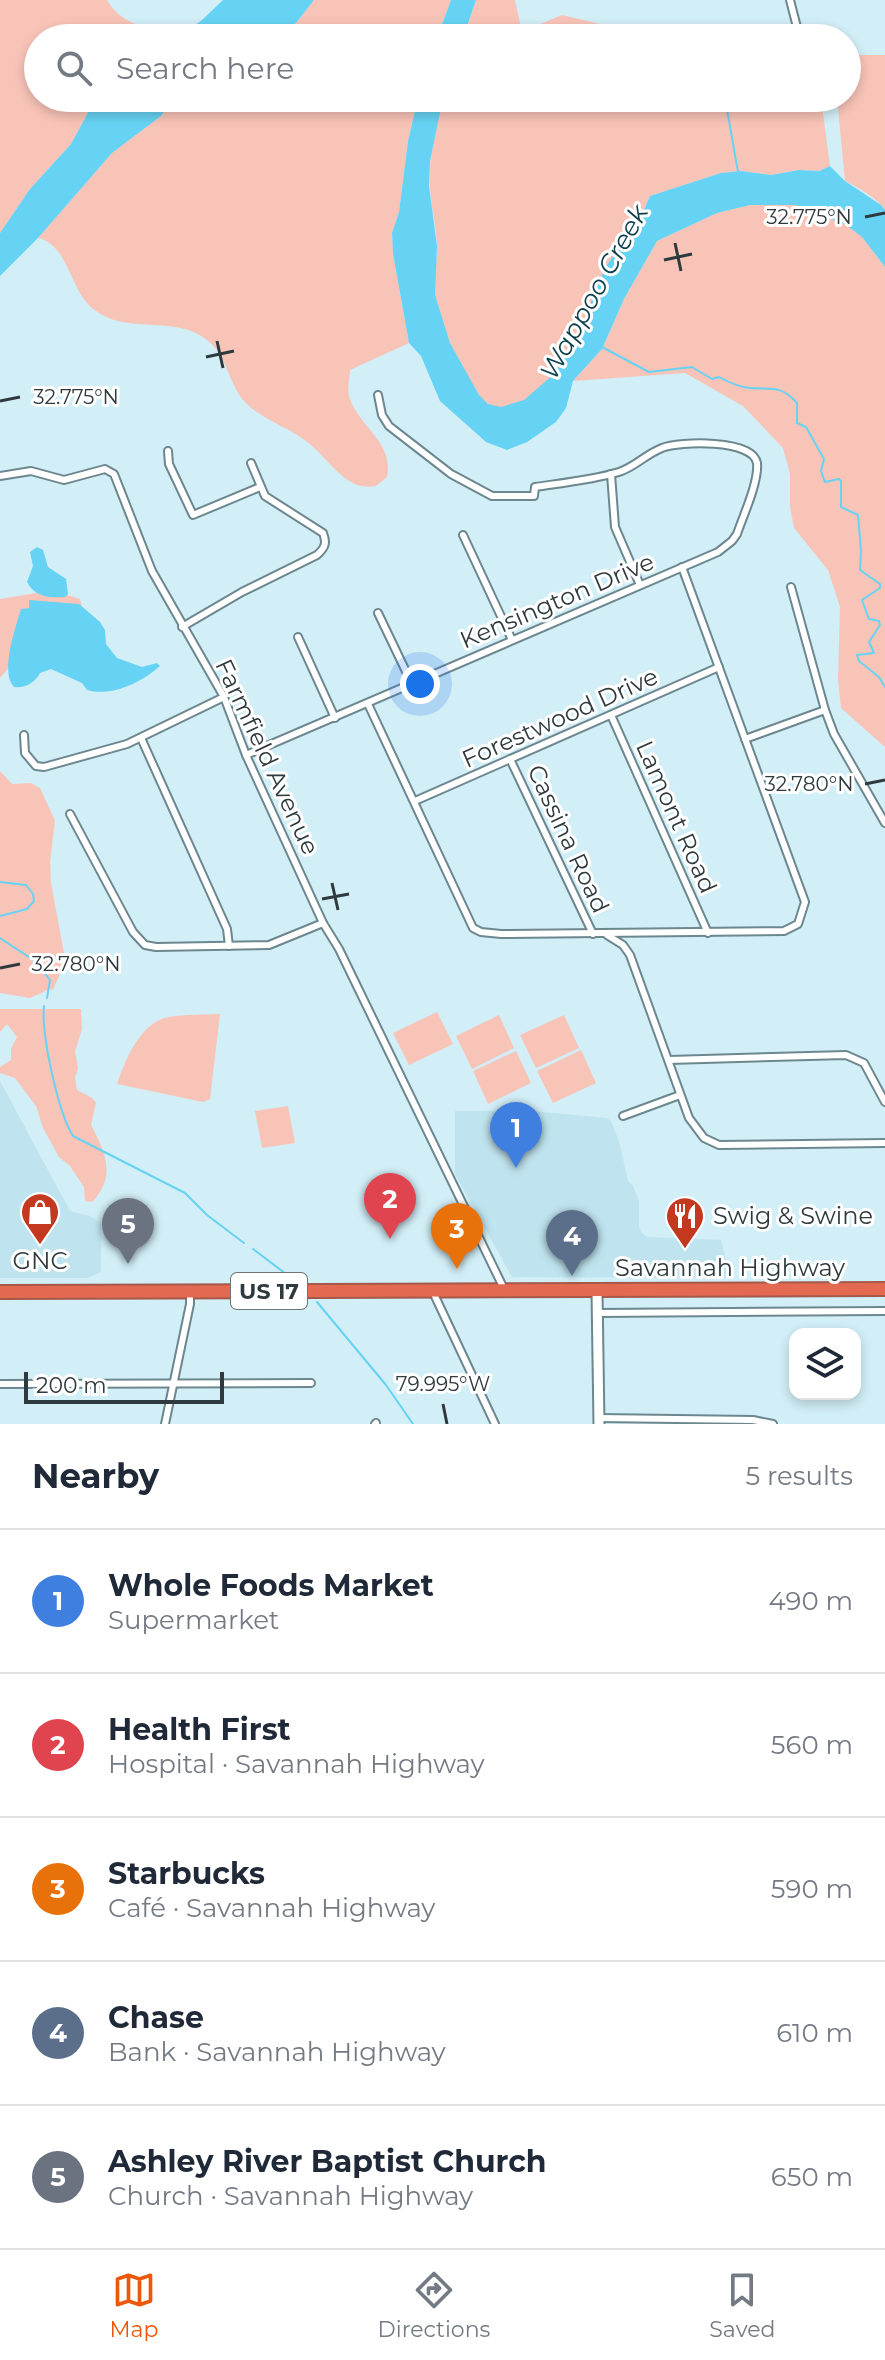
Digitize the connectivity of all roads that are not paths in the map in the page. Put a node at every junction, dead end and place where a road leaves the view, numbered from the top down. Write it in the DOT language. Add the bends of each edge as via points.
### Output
graph roads {
  1 [pos="790,0"];
  2 [pos="796,24"];
  3 [pos="378,395"];
  4 [pos="168,451"];
  5 [pos="251,463"];
  6 [pos="611,474"];
  7 [pos="0,476"];
  8 [pos="260,487"];
  9 [pos="463,535"];
  10 [pos="682,567"];
  11 [pos="640,585"];
  12 [pos="791,587"];
  13 [pos="378,613"];
  14 [pos="182,627"];
  15 [pos="298,637"];
  16 [pos="512,640"];
  17 [pos="719,667"];
  18 [pos="412,684"];
  19 [pos="224,697"];
  20 [pos="368,704"];
  21 [pos="825,710"];
  22 [pos="611,715"];
  23 [pos="335,718"];
  24 [pos="24,735"];
  25 [pos="141,738"];
  26 [pos="745,739"];
  27 [pos="246,755"];
  28 [pos="510,759"];
  29 [pos="415,801"];
  30 [pos="70,814"];
  31 [pos="885,823"];
  32 [pos="323,923"];
  33 [pos="708,933"];
  34 [pos="593,934"];
  35 [pos="604,934"];
  36 [pos="229,946"];
  37 [pos="669,1060"];
  38 [pos="680,1095"];
  39 [pos="885,1102"];
  40 [pos="623,1116"];
  41 [pos="885,1143"];
  42 [pos="885,1289"];
  43 [pos="505,1291"];
  44 [pos="597,1291"];
  45 [pos="0,1292"];
  46 [pos="190,1292"];
  47 [pos="433,1292"];
  48 [pos="885,1311"];
  49 [pos="597,1313"];
  50 [pos="175,1383"];
  51 [pos="311,1383"];
  52 [pos="0,1384"];
  53 [pos="599,1421"];
  54 [pos="165,1424"];
  55 [pos="495,1424"];
  56 [pos="773,1424"];
  1 -- 2 [label="street"];
  3 -- 6 [label="street" via="389,426 482,492 534,496 535,487"];
  4 -- 8 [label="street" via="193,515"];
  5 -- 8 [label="street"];
  6 -- 10 [label="street, Kensington Drive" via="675,445 734,445 754,455 756,477 737,534 718,552"];
  6 -- 11 [label="street" via="615,527"];
  7 -- 14 [label="street, Farmfield Avenue" via="31,471 64,480 109,470 114,474 152,571"];
  8 -- 14 [label="street" via="265,496 323,533 324,549"];
  9 -- 16 [label="street"];
  10 -- 11 [label="street, Kensington Drive"];
  10 -- 17 [label="street"];
  11 -- 16 [label="street, Kensington Drive"];
  12 -- 21 [label="street"];
  13 -- 18 [label="street"];
  14 -- 19 [label="street, Farmfield Avenue"];
  15 -- 23 [label="street"];
  16 -- 18 [label="street, Kensington Drive"];
  17 -- 22 [label="street, Forestwood Drive"];
  17 -- 26 [label="street"];
  18 -- 20 [label="street, Kensington Drive"];
  19 -- 25 [label="street"];
  19 -- 27 [label="street, Farmfield Avenue"];
  20 -- 23 [label="street, Kensington Drive"];
  20 -- 29 [label="street"];
  21 -- 26 [label="street"];
  21 -- 31 [label="street" via="847,760"];
  22 -- 28 [label="street, Forestwood Drive"];
  22 -- 33 [label="street, Lamont Road"];
  23 -- 27 [label="street, Kensington Drive"];
  24 -- 25 [label="street" via="25,753 44,767"];
  25 -- 36 [label="street" via="227,929"];
  26 -- 33 [label="street" via="805,909 798,924 784,931"];
  27 -- 32 [label="street, Farmfield Avenue"];
  28 -- 29 [label="street, Forestwood Drive"];
  28 -- 34 [label="street, Cassina Road"];
  29 -- 34 [label="street" via="473,928 501,934"];
  30 -- 36 [label="street" via="145,945"];
  32 -- 36 [label="street" via="279,943"];
  32 -- 43 [label="street, Farmfield Avenue"];
  33 -- 35 [label="street"];
  34 -- 35 [label="street"];
  35 -- 37 [label="street" via="630,955"];
  37 -- 38 [label="street"];
  37 -- 39 [label="street" via="846,1055 864,1063"];
  38 -- 40 [label="street"];
  38 -- 41 [label="street" via="694,1127 719,1145"];
  42 -- 44 [label="highway, Savannah Highway / US 17"];
  43 -- 44 [label="highway, Savannah Highway / US 17"];
  43 -- 47 [label="highway, Savannah Highway / US 17"];
  44 -- 49 [label="main road"];
  45 -- 46 [label="highway, Savannah Highway / US 17"];
  46 -- 47 [label="highway, Savannah Highway / US 17"];
  46 -- 50 [label="street"];
  47 -- 55 [label="street"];
  48 -- 49 [label="street"];
  49 -- 53 [label="main road"];
  50 -- 51 [label="street"];
  50 -- 52 [label="street"];
  50 -- 54 [label="street"];
  53 -- 56 [label="street"];
}
